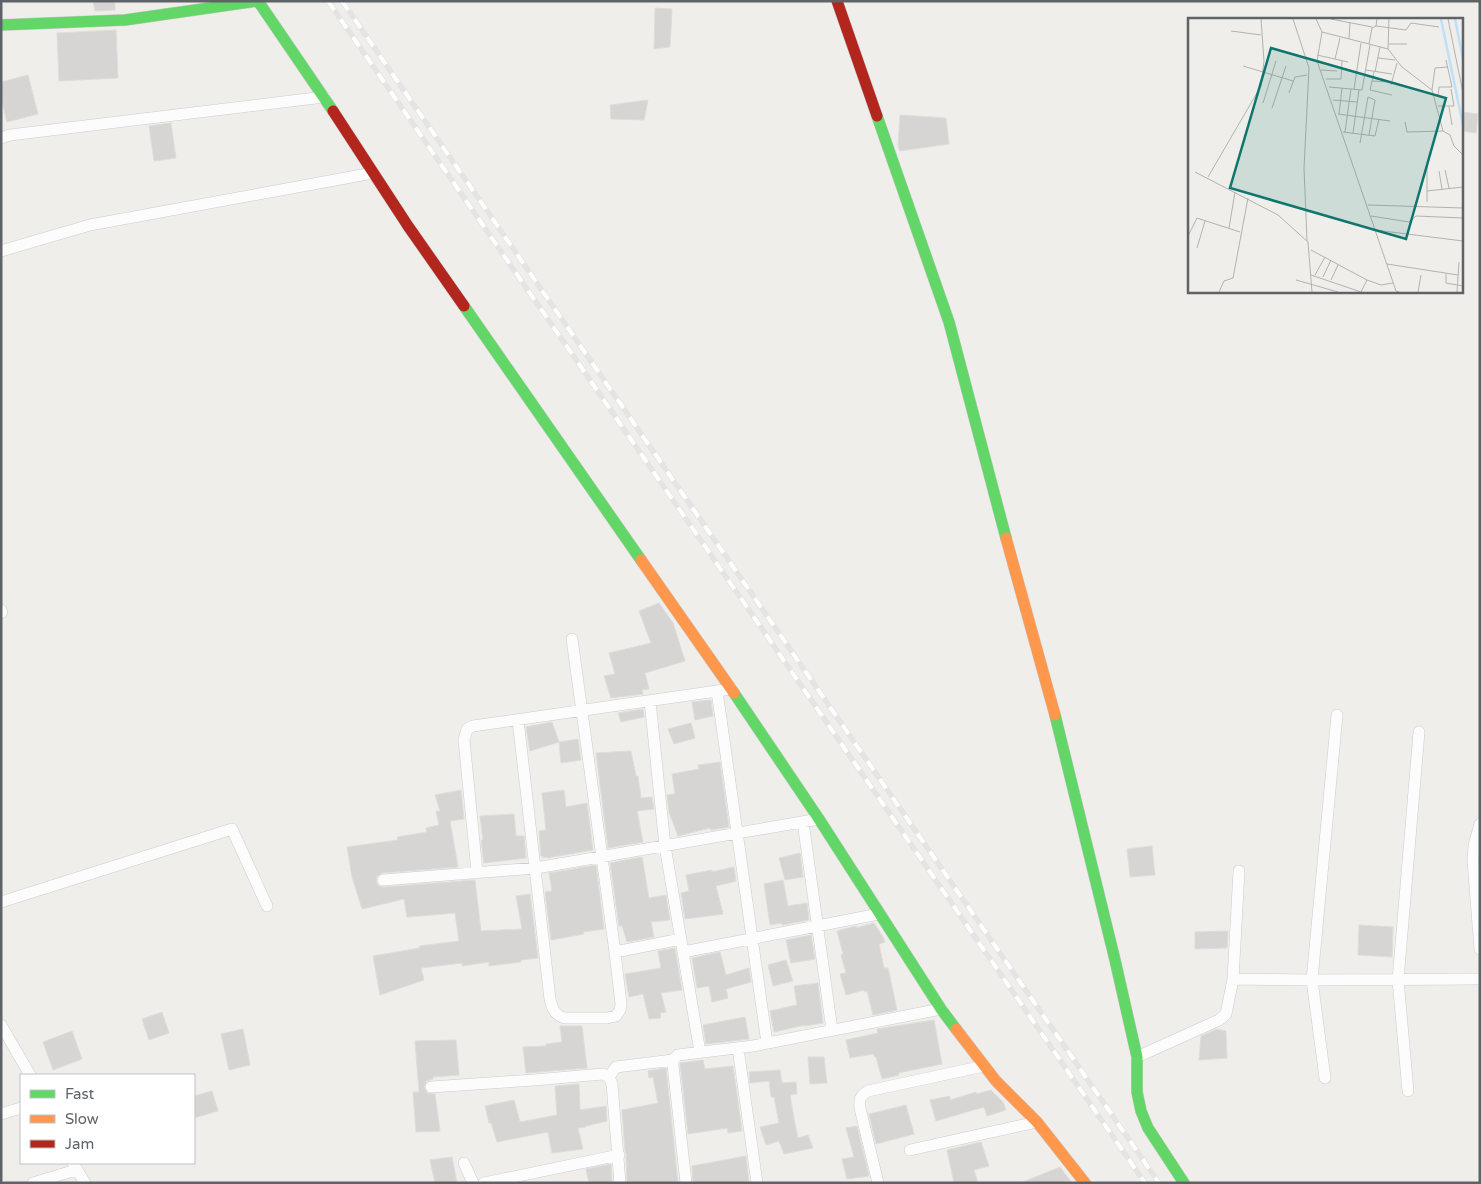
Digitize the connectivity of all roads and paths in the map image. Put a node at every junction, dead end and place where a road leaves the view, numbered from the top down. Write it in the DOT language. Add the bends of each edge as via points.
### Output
graph roads {
  1 [pos="837,1"];
  2 [pos="1,25"];
  3 [pos="324,97"];
  4 [pos="1,138"];
  5 [pos="373,173"];
  6 [pos="1,251"];
  7 [pos="572,640"];
  8 [pos="731,689"];
  9 [pos="717,691"];
  10 [pos="650,701"];
  11 [pos="582,711"];
  12 [pos="1338,715"];
  13 [pos="518,720"];
  14 [pos="1419,732"];
  15 [pos="819,819"];
  16 [pos="803,822"];
  17 [pos="1480,824"];
  18 [pos="738,834"];
  19 [pos="665,846"];
  20 [pos="602,857"];
  21 [pos="536,868"];
  22 [pos="1238,871"];
  23 [pos="477,872"];
  24 [pos="383,880"];
  25 [pos="1,902"];
  26 [pos="267,906"];
  27 [pos="879,914"];
  28 [pos="817,926"];
  29 [pos="681,938"];
  30 [pos="752,938"];
  31 [pos="1480,949"];
  32 [pos="616,952"];
  33 [pos="683,952"];
  34 [pos="1233,979"];
  35 [pos="1480,979"];
  36 [pos="1312,980"];
  37 [pos="1398,980"];
  38 [pos="941,1009"];
  39 [pos="1,1025"];
  40 [pos="832,1030"];
  41 [pos="766,1043"];
  42 [pos="738,1048"];
  43 [pos="700,1052"];
  44 [pos="1137,1057"];
  45 [pos="673,1060"];
  46 [pos="984,1066"];
  47 [pos="29,1074"];
  48 [pos="609,1077"];
  49 [pos="1325,1078"];
  50 [pos="431,1087"];
  51 [pos="1408,1091"];
  52 [pos="20,1108"];
  53 [pos="1,1114"];
  54 [pos="1037,1122"];
  55 [pos="910,1150"];
  56 [pos="619,1155"];
  57 [pos="464,1163"];
  58 [pos="75,1167"];
  59 [pos="65,1178"];
  60 [pos="33,1183"];
  61 [pos="85,1183"];
  62 [pos="473,1183"];
  63 [pos="484,1183"];
  64 [pos="620,1183"];
  65 [pos="686,1183"];
  66 [pos="757,1183"];
  67 [pos="878,1183"];
  68 [pos="1085,1183"];
  69 [pos="1184,1183"];
  1 -- 44 [label="street" via="947,315 1052,702"];
  2 -- 3 [label="street" via="125,20 258,1"];
  3 -- 4 [label="street"];
  3 -- 5 [label="street"];
  5 -- 6 [label="street" via="90,225"];
  5 -- 8 [label="street"];
  7 -- 11 [label="street"];
  8 -- 9 [label="street"];
  8 -- 15 [label="street"];
  9 -- 10 [label="street"];
  9 -- 18 [label="street"];
  10 -- 11 [label="street"];
  10 -- 19 [label="street"];
  11 -- 13 [label="street"];
  11 -- 20 [label="street"];
  12 -- 36 [label="street"];
  13 -- 21 [label="street"];
  13 -- 23 [label="street" via="473,726 465,734"];
  14 -- 37 [label="street"];
  15 -- 16 [label="street"];
  15 -- 27 [label="street"];
  16 -- 18 [label="street"];
  16 -- 28 [label="street"];
  17 -- 31 [label="street" via="1473,861"];
  18 -- 19 [label="street"];
  18 -- 30 [label="street"];
  19 -- 20 [label="street"];
  19 -- 29 [label="street"];
  20 -- 21 [label="street"];
  20 -- 32 [label="street"];
  21 -- 23 [label="street"];
  21 -- 32 [label="street" via="550,999 557,1015 564,1018 616,1016 621,1004"];
  22 -- 34 [label="street"];
  23 -- 24 [label="street"];
  25 -- 26 [label="street" via="232,829"];
  27 -- 28 [label="street"];
  27 -- 38 [label="street"];
  28 -- 30 [label="street"];
  28 -- 40 [label="street"];
  29 -- 32 [label="street"];
  29 -- 33 [label="street"];
  30 -- 33 [label="street"];
  30 -- 41 [label="street"];
  33 -- 43 [label="street"];
  34 -- 36 [label="street"];
  34 -- 44 [label="street" via="1226,1014 1219,1020"];
  35 -- 37 [label="street"];
  36 -- 37 [label="street"];
  36 -- 49 [label="street"];
  37 -- 51 [label="street"];
  38 -- 40 [label="street"];
  38 -- 46 [label="street"];
  39 -- 47 [label="street"];
  40 -- 41 [label="street"];
  41 -- 42 [label="street"];
  42 -- 43 [label="street"];
  42 -- 66 [label="street"];
  43 -- 45 [label="street" via="678,1055"];
  44 -- 69 [label="street" via="1137,1092 1141,1111 1148,1128"];
  45 -- 48 [label="street" via="616,1067"];
  45 -- 65 [label="street"];
  46 -- 54 [label="street"];
  46 -- 67 [label="street" via="868,1091 862,1095 860,1108"];
  48 -- 50 [label="street" via="596,1074"];
  48 -- 56 [label="street"];
  52 -- 53 [label="street"];
  54 -- 55 [label="street"];
  54 -- 68 [label="street"];
  56 -- 63 [label="street"];
  56 -- 64 [label="street"];
  57 -- 62 [label="street"];
  58 -- 59 [label="street"];
  58 -- 61 [label="street"];
  59 -- 60 [label="street"];
}
